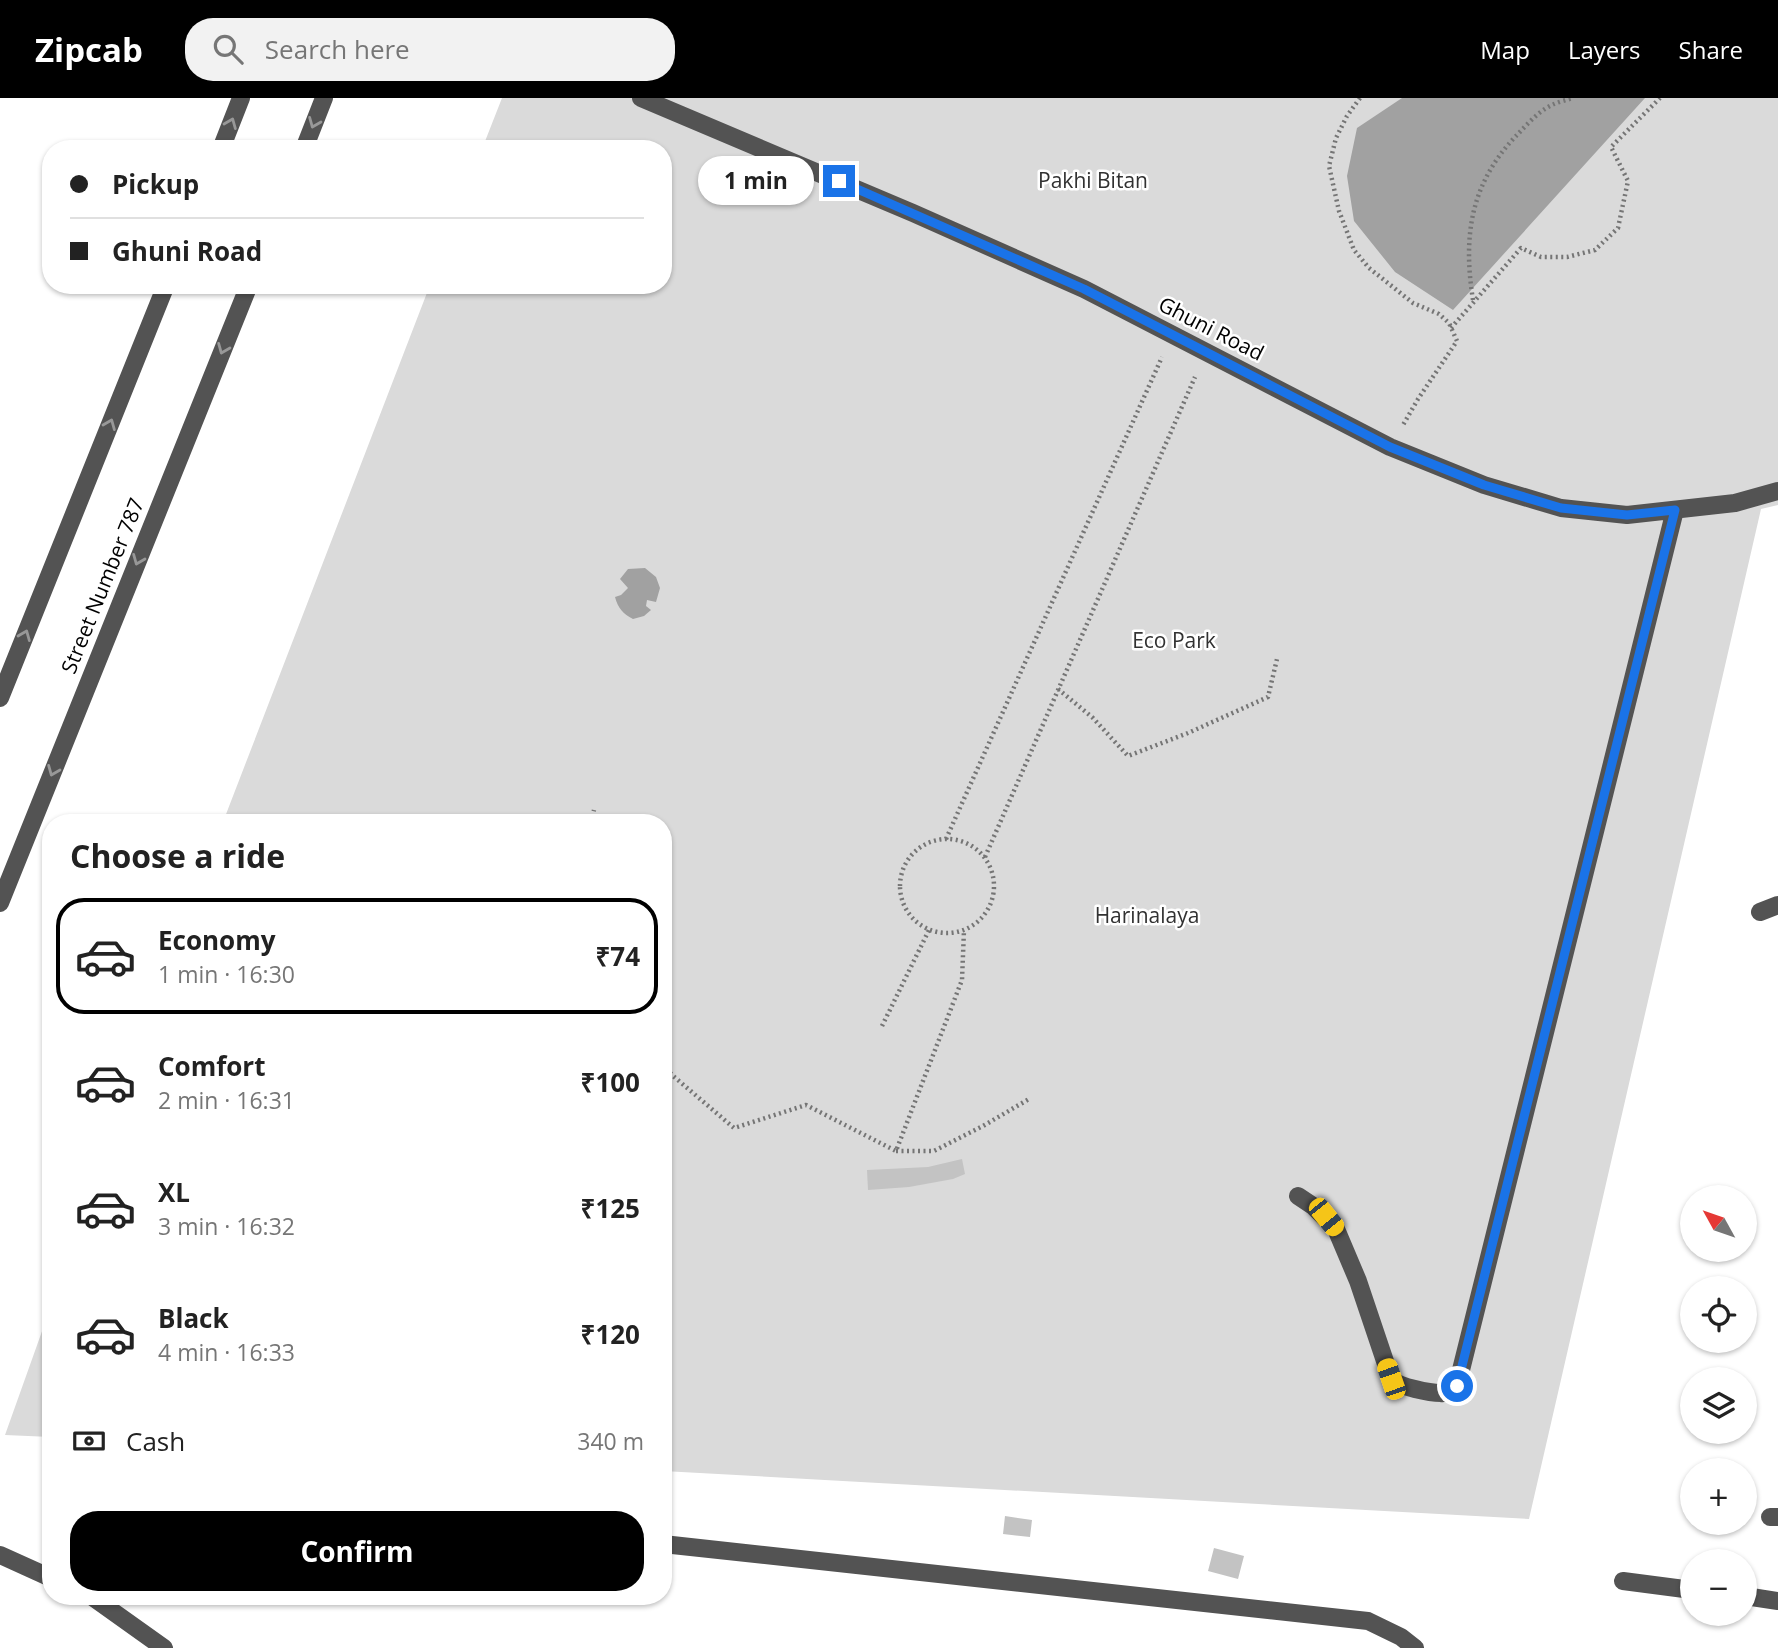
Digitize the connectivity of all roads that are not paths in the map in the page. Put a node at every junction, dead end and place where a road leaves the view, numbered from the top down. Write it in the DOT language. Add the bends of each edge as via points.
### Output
graph roads {
  1 [pos="241,98"];
  2 [pos="324,98"];
  3 [pos="640,98"];
  4 [pos="225,140"];
  5 [pos="308,140"];
  6 [pos="162,294"];
  7 [pos="245,294"];
  8 [pos="1778,491"];
  9 [pos="1675,510"];
  10 [pos="0,698"];
  11 [pos="0,903"];
  12 [pos="1778,905"];
  13 [pos="1760,912"];
  14 [pos="1298,1196"];
  15 [pos="672,1545"];
  16 [pos="0,1555"];
  17 [pos="42,1574"];
  18 [pos="1623,1581"];
  19 [pos="1680,1588"];
  20 [pos="1757,1598"];
  21 [pos="1778,1601"];
  22 [pos="103,1605"];
  23 [pos="164,1648"];
  24 [pos="1415,1648"];
  4 -- 1 [label="street, one-way"];
  2 -- 5 [label="street, one-way"];
  3 -- 9 [label="street, Ghuni Road" via="1084,289 1390,447 1484,485 1561,508 1627,515"];
  10 -- 6 [label="street, one-way"];
  7 -- 11 [label="street, Street Number 787, one-way"];
  8 -- 9 [label="street, Ghuni Road" via="1735,503"];
  9 -- 14 [label="street" via="1457,1386 1451,1391 1443,1394 1402,1386 1391,1379 1359,1281 1336,1229"];
  12 -- 13 [label="street"];
  15 -- 24 [label="street" via="1368,1620"];
  16 -- 17 [label="street"];
  18 -- 19 [label="street"];
  20 -- 21 [label="street"];
  22 -- 23 [label="street"];
}
